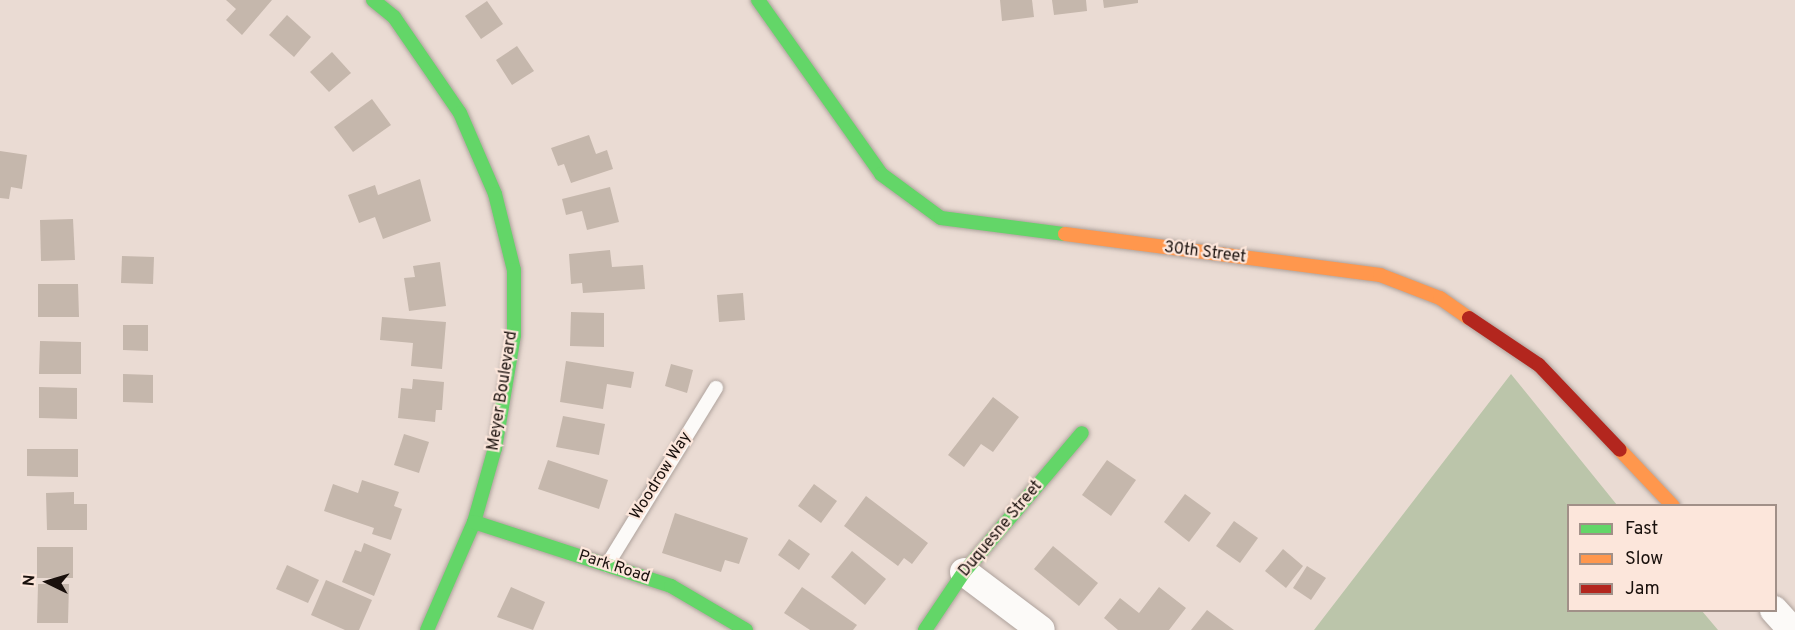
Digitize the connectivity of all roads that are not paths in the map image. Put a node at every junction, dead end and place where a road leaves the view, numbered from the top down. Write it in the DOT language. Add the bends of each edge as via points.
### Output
graph roads {
  1 [pos="373,0"];
  2 [pos="758,0"];
  3 [pos="716,388"];
  4 [pos="1082,433"];
  5 [pos="1671,504"];
  6 [pos="474,522"];
  7 [pos="607,565"];
  8 [pos="964,572"];
  9 [pos="1776,612"];
  10 [pos="427,630"];
  11 [pos="746,630"];
  12 [pos="926,630"];
  13 [pos="1041,630"];
  14 [pos="1792,630"];
  1 -- 6 [label="street, Meyer Boulevard" via="394,17 460,112 495,194 514,270 514,335 495,448"];
  2 -- 5 [label="street, 30th Street" via="880,174 941,218 1380,275 1440,298 1539,365"];
  3 -- 7 [label="lane, Woodrow Way"];
  4 -- 8 [label="street, Duquesne Street"];
  6 -- 7 [label="street, Park Road"];
  6 -- 10 [label="street, Meyer Boulevard"];
  7 -- 11 [label="street, Park Road" via="671,586"];
  8 -- 12 [label="street, Duquesne Street"];
  8 -- 13 [label="street"];
  9 -- 14 [label="street"];
}
